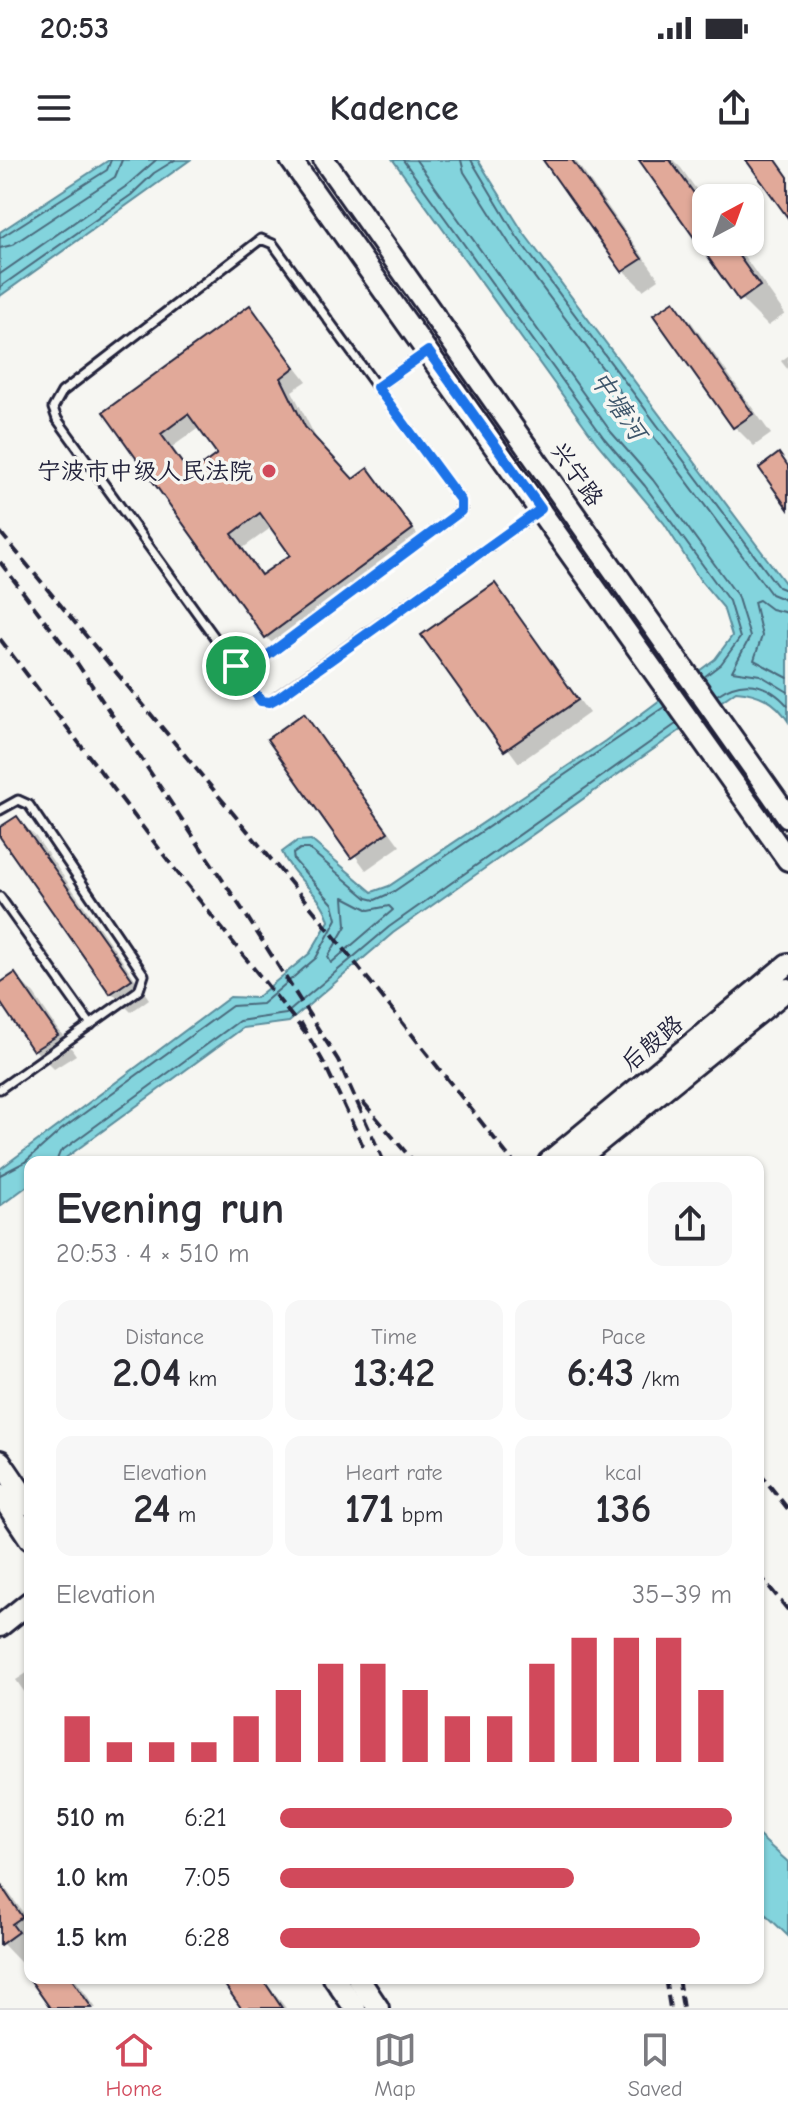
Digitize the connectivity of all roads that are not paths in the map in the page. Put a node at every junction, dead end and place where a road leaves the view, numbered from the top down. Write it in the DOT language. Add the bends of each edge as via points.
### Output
graph roads {
  1 [pos="291,160"];
  2 [pos="324,160"];
  3 [pos="428,351"];
  4 [pos="377,387"];
  5 [pos="541,509"];
  6 [pos="236,666"];
  7 [pos="0,810"];
  8 [pos="788,817"];
  9 [pos="788,860"];
  10 [pos="0,897"];
  11 [pos="788,964"];
  12 [pos="788,989"];
  13 [pos="91,1025"];
  14 [pos="0,1089"];
  15 [pos="556,1156"];
  16 [pos="581,1156"];
  17 [pos="0,1461"];
  18 [pos="0,1494"];
  19 [pos="24,1496"];
  20 [pos="24,1530"];
  21 [pos="24,1593"];
  22 [pos="24,1607"];
  23 [pos="0,1611"];
  24 [pos="0,1626"];
  25 [pos="338,1984"];
  26 [pos="362,1984"];
  27 [pos="355,2008"];
  28 [pos="378,2008"];
  1 -- 3 [label="main road"];
  2 -- 8 [label="main road, 兴宁路"];
  3 -- 4 [label="lane"];
  3 -- 5 [label="main road"];
  4 -- 6 [label="lane" via="461,501 461,511 260,661 251,667"];
  4 -- 6 [label="lane" via="273,244 261,239 56,401 57,419"];
  5 -- 6 [label="lane" via="270,702 261,701"];
  5 -- 9 [label="main road"];
  7 -- 13 [label="lane" via="18,800 29,805 144,975 139,990"];
  10 -- 13 [label="lane"];
  11 -- 15 [label="main road, 后殷路"];
  12 -- 16 [label="main road, 后殷路"];
  13 -- 14 [label="lane"];
  17 -- 19 [label="main road"];
  18 -- 20 [label="main road"];
  21 -- 23 [label="main road"];
  22 -- 24 [label="main road"];
  25 -- 27 [label="main road"];
  26 -- 28 [label="main road"];
}
